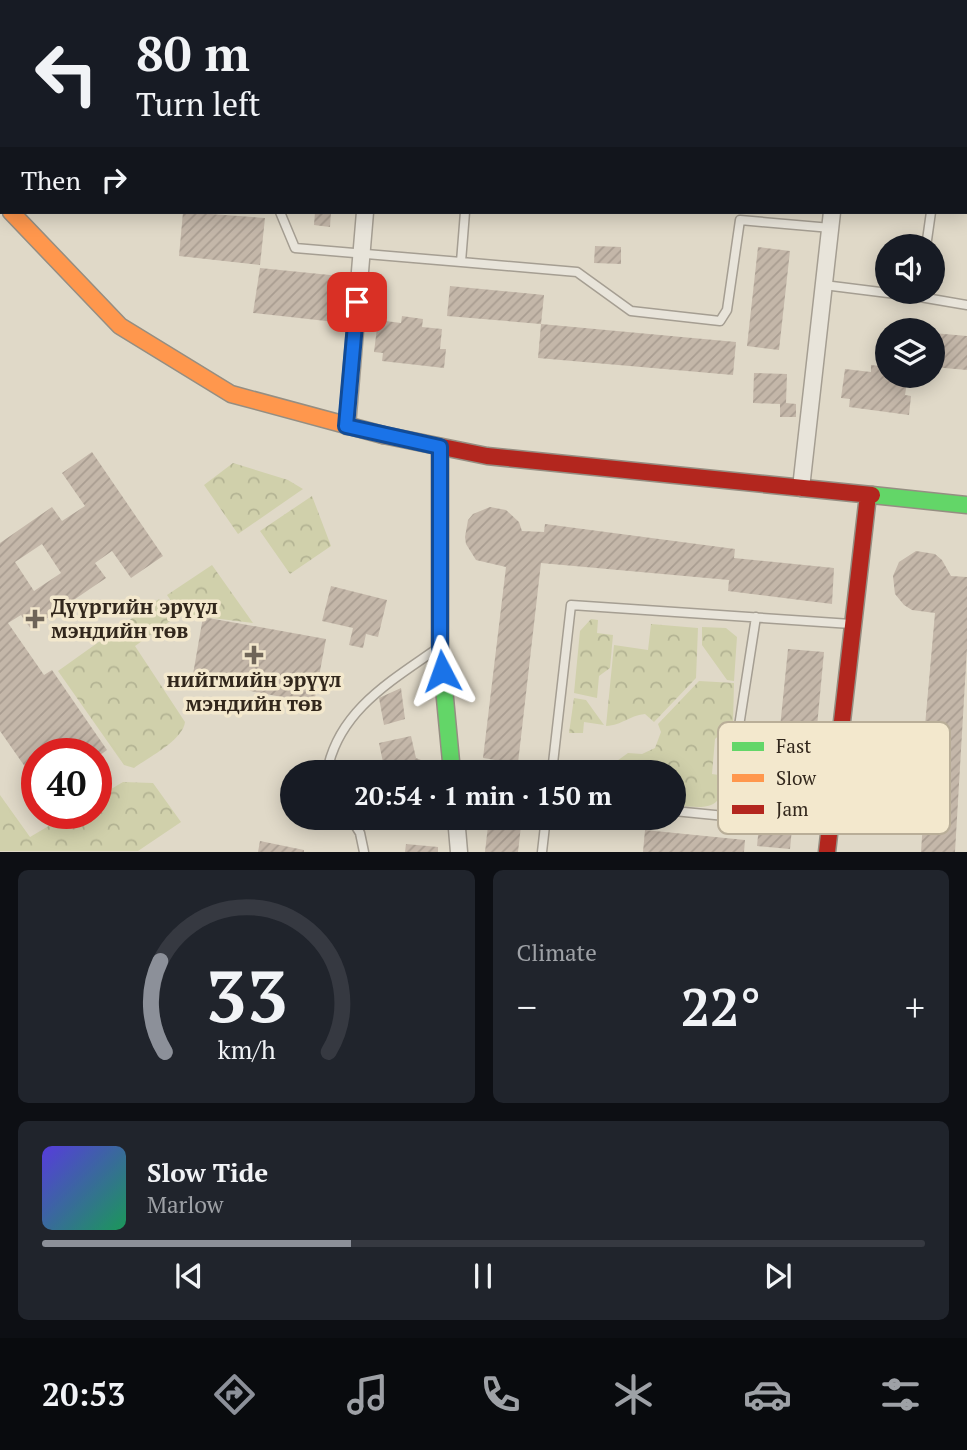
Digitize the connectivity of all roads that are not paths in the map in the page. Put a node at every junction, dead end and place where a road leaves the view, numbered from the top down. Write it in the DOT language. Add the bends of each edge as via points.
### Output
graph roads {
  1 [pos="13,214"];
  2 [pos="281,214"];
  3 [pos="365,214"];
  4 [pos="465,214"];
  5 [pos="931,214"];
  6 [pos="831,220"];
  7 [pos="928,234"];
  8 [pos="362,252"];
  9 [pos="461,262"];
  10 [pos="824,285"];
  11 [pos="875,290"];
  12 [pos="945,300"];
  13 [pos="967,305"];
  14 [pos="346,426"];
  15 [pos="440,447"];
  16 [pos="801,488"];
  17 [pos="868,495"];
  18 [pos="967,505"];
  19 [pos="756,617"];
  20 [pos="853,624"];
  21 [pos="440,646"];
  22 [pos="740,722"];
  23 [pos="842,722"];
  24 [pos="330,760"];
  25 [pos="451,760"];
  26 [pos="553,760"];
  27 [pos="686,812"];
  28 [pos="718,815"];
  29 [pos="358,830"];
  30 [pos="457,830"];
  31 [pos="545,830"];
  32 [pos="829,834"];
  33 [pos="364,852"];
  34 [pos="459,852"];
  35 [pos="542,852"];
  36 [pos="827,852"];
  1 -- 14 [label="main road" via="120,326 231,394"];
  2 -- 8 [label="lane" via="295,248"];
  3 -- 8 [label="street"];
  4 -- 9 [label="lane"];
  5 -- 7 [label="lane"];
  6 -- 9 [label="lane" via="740,220 727,310 720,321 631,311 576,272"];
  6 -- 10 [label="street"];
  8 -- 9 [label="lane"];
  8 -- 14 [label="street"];
  10 -- 11 [label="lane"];
  10 -- 16 [label="street"];
  12 -- 13 [label="lane"];
  14 -- 15 [label="main road"];
  15 -- 16 [label="main road" via="487,456"];
  15 -- 21 [label="main road"];
  16 -- 17 [label="main road"];
  17 -- 18 [label="main road"];
  17 -- 20 [label="main road"];
  19 -- 20 [label="lane"];
  19 -- 22 [label="lane"];
  19 -- 26 [label="lane" via="571,605"];
  20 -- 23 [label="main road"];
  21 -- 24 [label="lane" via="368,698 345,724"];
  21 -- 25 [label="main road"];
  27 -- 28 [label="lane"];
  29 -- 33 [label="lane"];
  30 -- 34 [label="street"];
  31 -- 35 [label="lane"];
  32 -- 36 [label="main road"];
}
